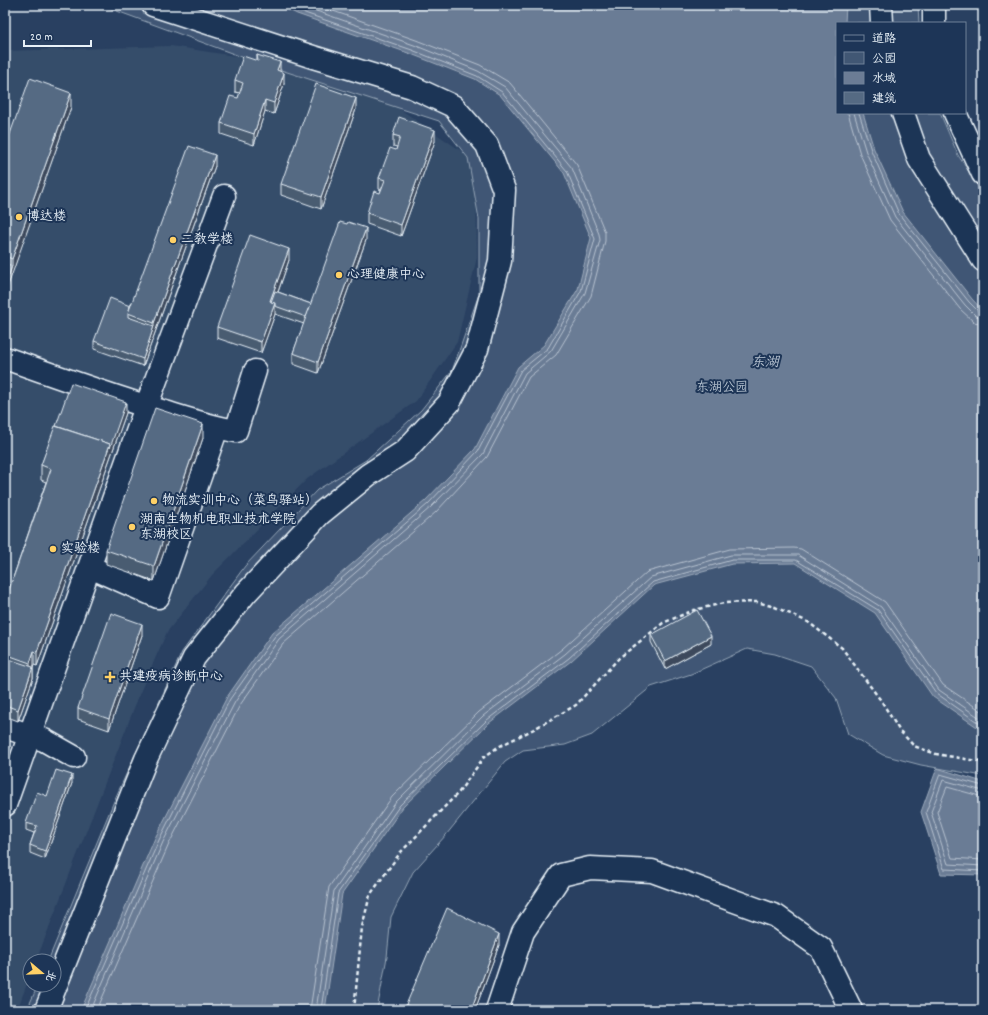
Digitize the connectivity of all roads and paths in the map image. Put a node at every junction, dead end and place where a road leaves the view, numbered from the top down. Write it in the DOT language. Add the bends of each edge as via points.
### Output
graph roads {
  1 [pos="153,5"];
  2 [pos="881,5"];
  3 [pos="934,5"];
  4 [pos="882,22"];
  5 [pos="934,22"];
  6 [pos="903,114"];
  7 [pos="955,114"];
  8 [pos="983,174"];
  9 [pos="224,196"];
  10 [pos="983,260"];
  11 [pos="5,358"];
  12 [pos="255,371"];
  13 [pos="146,407"];
  14 [pos="217,428"];
  15 [pos="90,567"];
  16 [pos="5,727"];
  17 [pos="29,735"];
  18 [pos="74,757"];
  19 [pos="983,762"];
  20 [pos="11,767"];
  21 [pos="5,805"];
  22 [pos="46,1010"];
  23 [pos="354,1010"];
  24 [pos="497,1010"];
  25 [pos="851,1010"];
  1 -- 22 [label="street" via="412,87 453,106 488,145 504,190 500,261 477,349 449,403 405,451 368,475 320,514 246,593 194,658 146,759"];
  2 -- 4 [label="street"];
  3 -- 5 [label="street"];
  6 -- 10 [label="street" via="919,159"];
  7 -- 8 [label="street"];
  9 -- 13 [label="street"];
  11 -- 13 [label="street"];
  12 -- 14 [label="street" via="236,431"];
  13 -- 14 [label="street"];
  13 -- 15 [label="street"];
  14 -- 15 [label="street" via="158,597"];
  15 -- 17 [label="street"];
  16 -- 17 [label="street"];
  17 -- 18 [label="street" via="44,740"];
  17 -- 20 [label="street"];
  19 -- 23 [label="path" via="936,754 914,746 899,730 882,702 842,648 808,622 757,602 724,603 694,610 663,623 619,658 576,705 484,757 459,792 400,853 370,895 362,927"];
  20 -- 21 [label="street"];
  24 -- 25 [label="street" via="523,932 561,875 590,868 652,871 776,916 821,948"];
}
